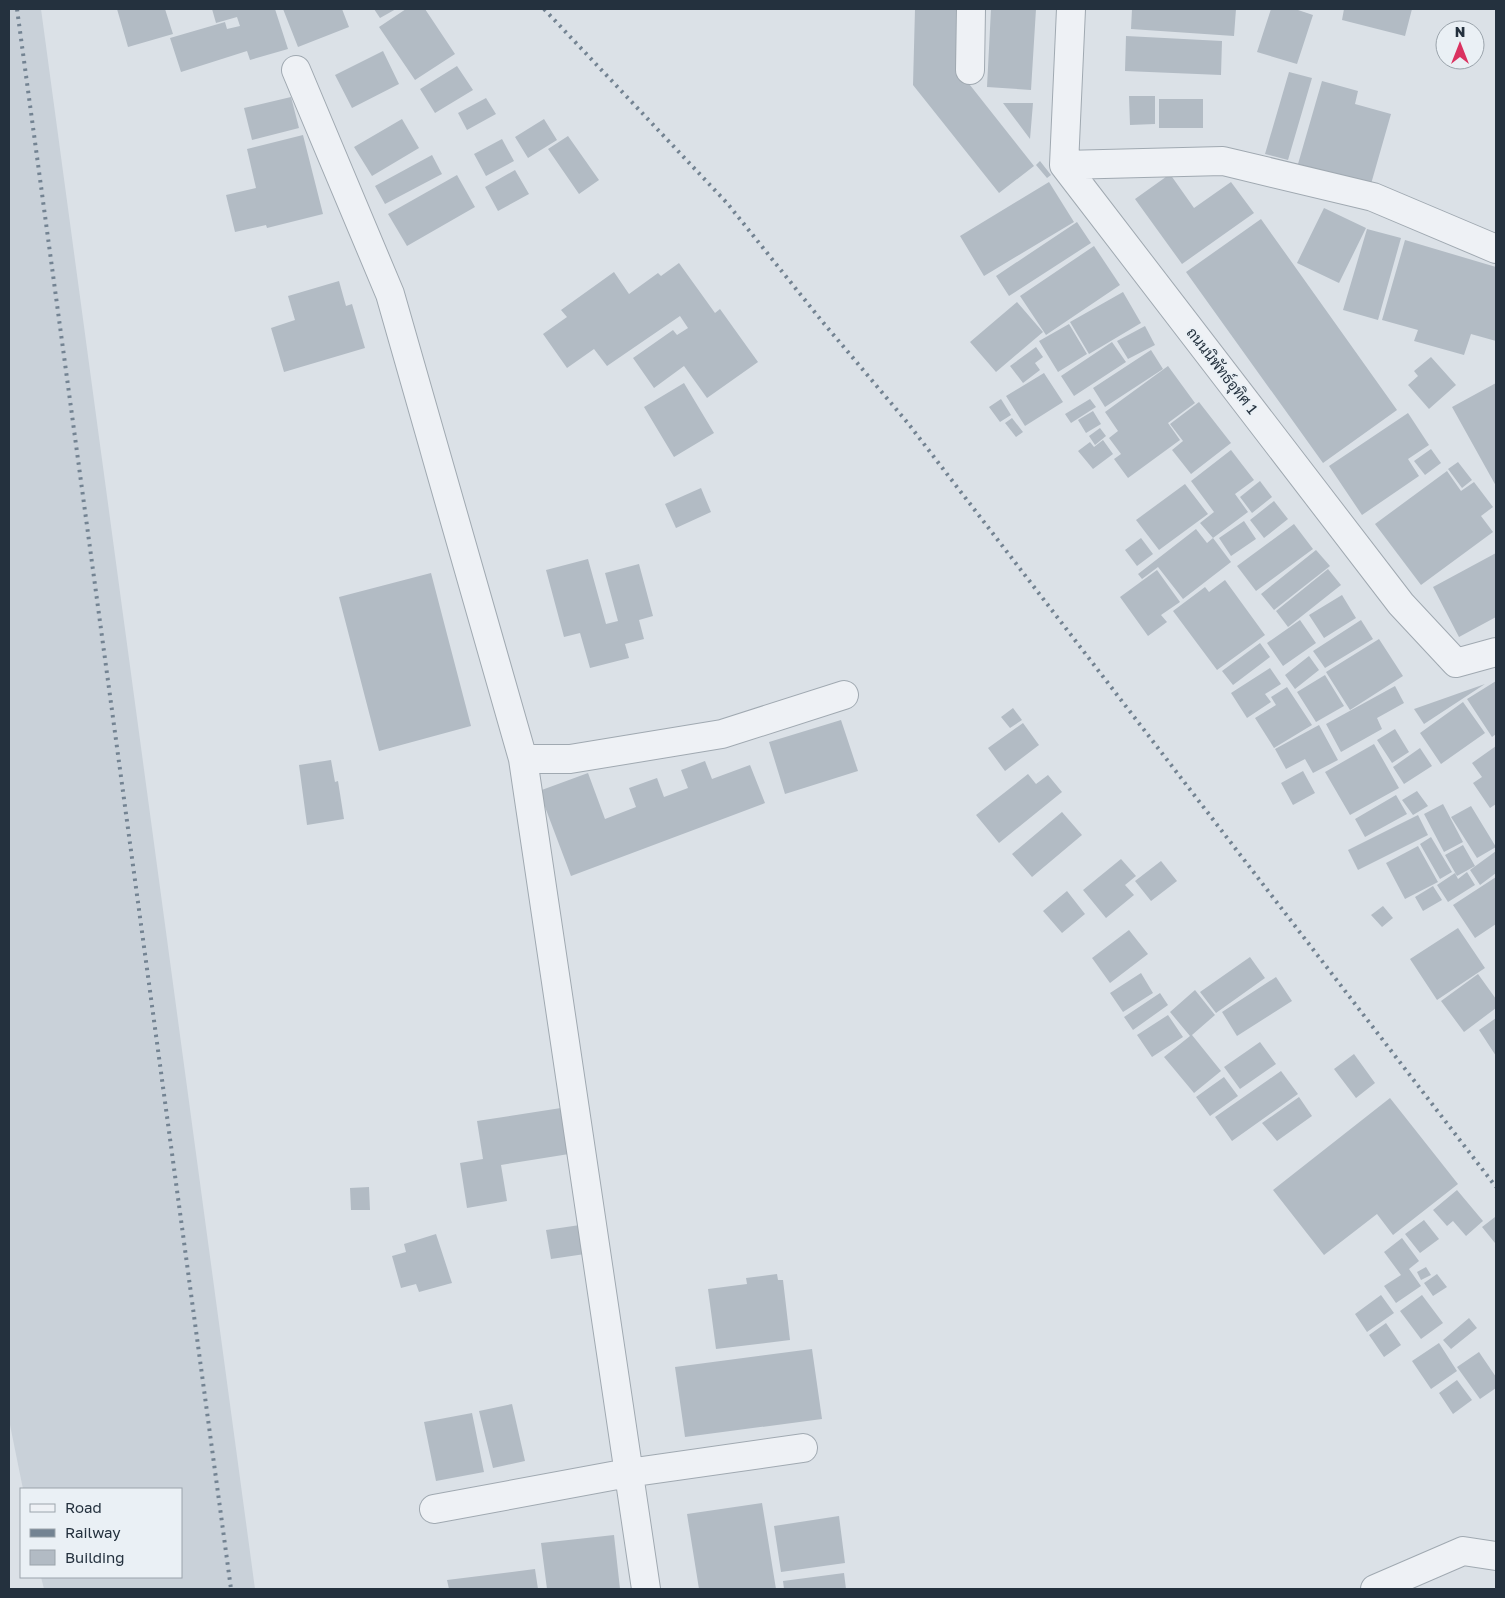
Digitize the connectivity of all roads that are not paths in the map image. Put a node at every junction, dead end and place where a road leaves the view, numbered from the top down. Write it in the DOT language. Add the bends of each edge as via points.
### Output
graph roads {
  1 [pos="971,9"];
  2 [pos="1071,9"];
  3 [pos="296,70"];
  4 [pos="970,70"];
  5 [pos="1064,165"];
  6 [pos="1496,249"];
  7 [pos="1496,652"];
  8 [pos="844,695"];
  9 [pos="523,758"];
  10 [pos="803,1448"];
  11 [pos="628,1473"];
  12 [pos="434,1509"];
  13 [pos="1496,1556"];
  14 [pos="646,1589"];
  15 [pos="1375,1589"];
  1 -- 4 [label="street"];
  2 -- 5 [label="street"];
  3 -- 9 [label="street" via="390,294"];
  5 -- 6 [label="street" via="1223,161 1373,197"];
  5 -- 7 [label="street, ถนนนิพัทธ์อุทิศ 1" via="1401,604 1456,663"];
  8 -- 9 [label="street" via="722,734 570,758"];
  9 -- 11 [label="street"];
  10 -- 11 [label="street"];
  11 -- 12 [label="street"];
  11 -- 14 [label="street"];
  13 -- 15 [label="street" via="1463,1551"];
}
